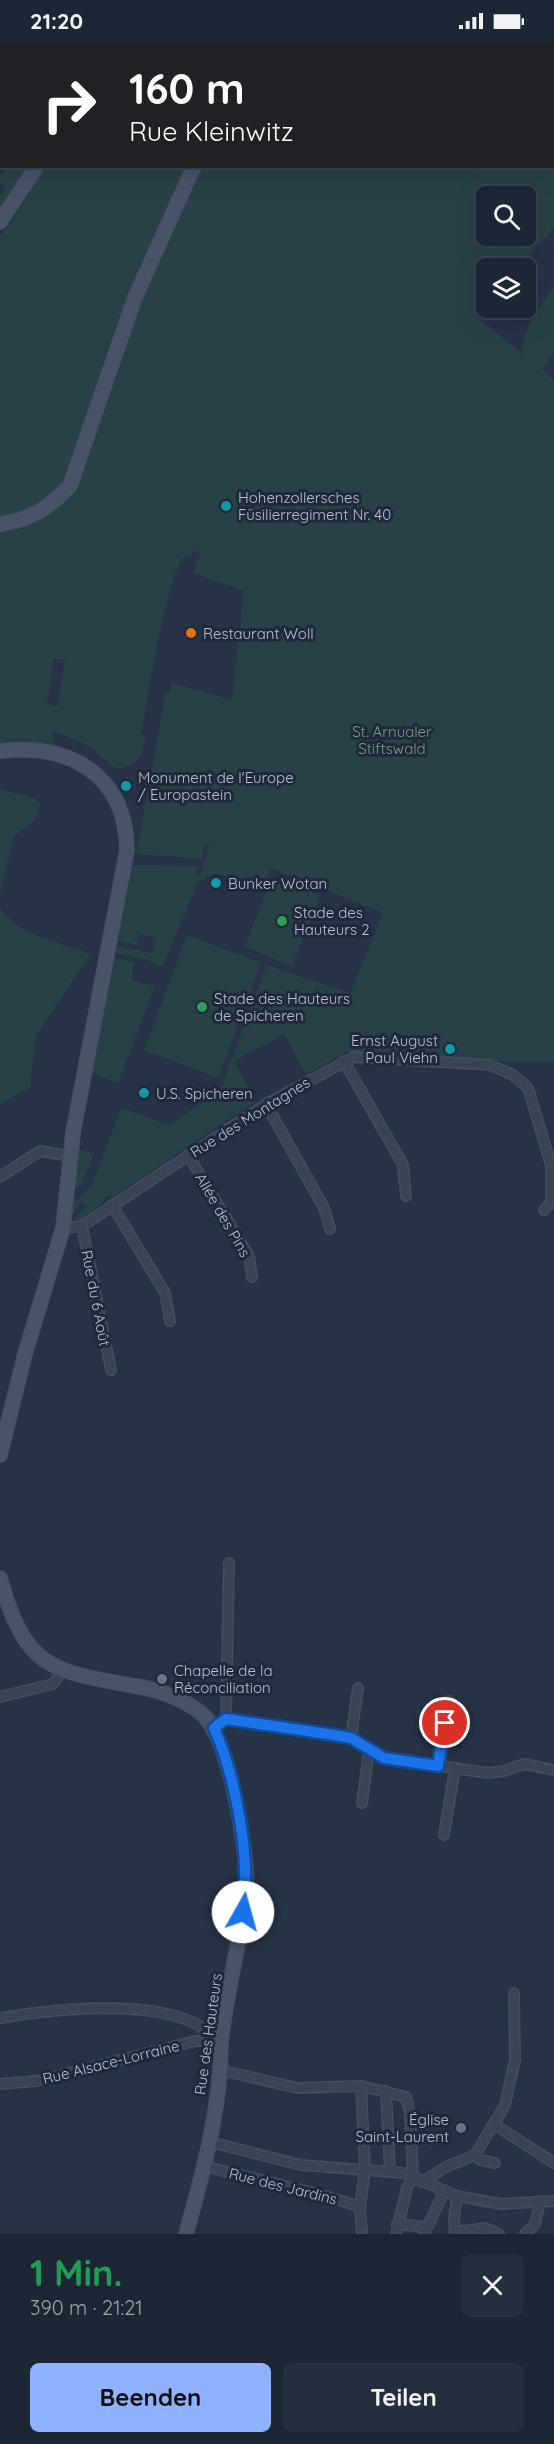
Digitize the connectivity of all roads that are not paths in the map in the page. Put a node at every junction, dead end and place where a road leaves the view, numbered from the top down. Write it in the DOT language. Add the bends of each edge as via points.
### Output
graph roads {
  1 [pos="36,168"];
  2 [pos="193,168"];
  3 [pos="0,222"];
  4 [pos="0,524"];
  5 [pos="0,751"];
  6 [pos="344,1061"];
  7 [pos="266,1104"];
  8 [pos="188,1155"];
  9 [pos="68,1162"];
  10 [pos="553,1173"];
  11 [pos="0,1177"];
  12 [pos="406,1196"];
  13 [pos="112,1205"];
  14 [pos="544,1210"];
  15 [pos="82,1226"];
  16 [pos="63,1228"];
  17 [pos="330,1229"];
  18 [pos="252,1277"];
  19 [pos="170,1321"];
  20 [pos="111,1370"];
  21 [pos="0,1455"];
  22 [pos="229,1563"];
  23 [pos="0,1578"];
  24 [pos="3,1596"];
  25 [pos="62,1671"];
  26 [pos="358,1688"];
  27 [pos="0,1697"];
  28 [pos="448,1701"];
  29 [pos="226,1719"];
  30 [pos="214,1728"];
  31 [pos="351,1738"];
  32 [pos="369,1751"];
  33 [pos="438,1766"];
  34 [pos="455,1768"];
  35 [pos="554,1770"];
  36 [pos="362,1803"];
  37 [pos="444,1835"];
  38 [pos="514,1993"];
  39 [pos="0,2018"];
  40 [pos="221,2041"];
  41 [pos="220,2070"];
  42 [pos="0,2084"];
  43 [pos="362,2086"];
  44 [pos="386,2091"];
  45 [pos="495,2125"];
  46 [pos="210,2142"];
  47 [pos="475,2155"];
  48 [pos="495,2163"];
  49 [pos="554,2163"];
  50 [pos="205,2166"];
  51 [pos="365,2169"];
  52 [pos="390,2171"];
  53 [pos="418,2180"];
  54 [pos="444,2192"];
  55 [pos="457,2196"];
  56 [pos="540,2201"];
  57 [pos="554,2201"];
  58 [pos="360,2207"];
  59 [pos="397,2229"];
  60 [pos="424,2231"];
  61 [pos="456,2233"];
  62 [pos="186,2234"];
  63 [pos="362,2234"];
  64 [pos="500,2234"];
  65 [pos="525,2234"];
  1 -- 3 [label="street"];
  2 -- 4 [label="street" via="134,300 70,486 47,509"];
  5 -- 9 [label="street" via="36,749 78,761 100,778 124,819 126,859"];
  6 -- 7 [label="street, Rue des Montagnes"];
  6 -- 10 [label="street, Rue des Montagnes" via="354,1057 491,1065 513,1075 528,1088"];
  6 -- 12 [label="street" via="403,1166"];
  7 -- 8 [label="street, Rue des Montagnes"];
  7 -- 17 [label="street" via="324,1208"];
  8 -- 13 [label="street, Rue des Montagnes"];
  8 -- 18 [label="street, Allée des Pins" via="249,1256"];
  9 -- 11 [label="street" via="40,1151"];
  9 -- 16 [label="street"];
  10 -- 14 [label="street" via="551,1202"];
  13 -- 15 [label="street, Rue des Montagnes"];
  13 -- 19 [label="street" via="165,1293"];
  15 -- 16 [label="street, Rue des Montagnes"];
  15 -- 20 [label="street, Rue du 6 Août"];
  16 -- 21 [label="street"];
  22 -- 29 [label="street"];
  23 -- 24 [label="street, Rue des Hauteurs"];
  24 -- 25 [label="street, Rue des Hauteurs" via="29,1647"];
  25 -- 27 [label="street" via="53,1684"];
  25 -- 30 [label="street, Rue des Hauteurs" via="176,1697 201,1713"];
  26 -- 31 [label="street"];
  28 -- 33 [label="street"];
  29 -- 30 [label="street"];
  29 -- 31 [label="street"];
  30 -- 40 [label="street, Rue des Hauteurs" via="222,1745 246,1866 246,1890"];
  31 -- 32 [label="street"];
  32 -- 33 [label="street" via="384,1758"];
  32 -- 36 [label="street"];
  33 -- 34 [label="street"];
  34 -- 35 [label="street" via="488,1773 524,1764"];
  34 -- 37 [label="street"];
  38 -- 45 [label="street" via="514,2060 505,2105"];
  39 -- 40 [label="street" via="37,2012 136,2010 188,2020"];
  40 -- 41 [label="street, Rue des Hauteurs"];
  40 -- 42 [label="street, Rue Alsace-Lorraine" via="195,2041 37,2081"];
  41 -- 43 [label="street" via="297,2088"];
  41 -- 46 [label="street, Rue des Hauteurs"];
  43 -- 44 [label="street"];
  43 -- 51 [label="street"];
  44 -- 52 [label="street"];
  44 -- 53 [label="street" via="406,2097 412,2166"];
  45 -- 47 [label="street"];
  45 -- 49 [label="street"];
  46 -- 50 [label="street, Rue des Hauteurs"];
  46 -- 51 [label="street" via="301,2165"];
  47 -- 48 [label="street"];
  47 -- 53 [label="street"];
  50 -- 58 [label="street, Rue des Jardins" via="321,2193"];
  50 -- 62 [label="street, Rue des Hauteurs"];
  51 -- 52 [label="street"];
  51 -- 58 [label="street"];
  52 -- 53 [label="street"];
  53 -- 54 [label="street"];
  53 -- 59 [label="street" via="407,2188"];
  54 -- 55 [label="street"];
  54 -- 60 [label="street"];
  55 -- 56 [label="street" via="501,2204"];
  55 -- 61 [label="street"];
  56 -- 57 [label="street"];
  56 -- 65 [label="street" via="535,2224"];
  58 -- 63 [label="street"];
  59 -- 60 [label="street"];
  61 -- 64 [label="street" via="485,2228"];
}
